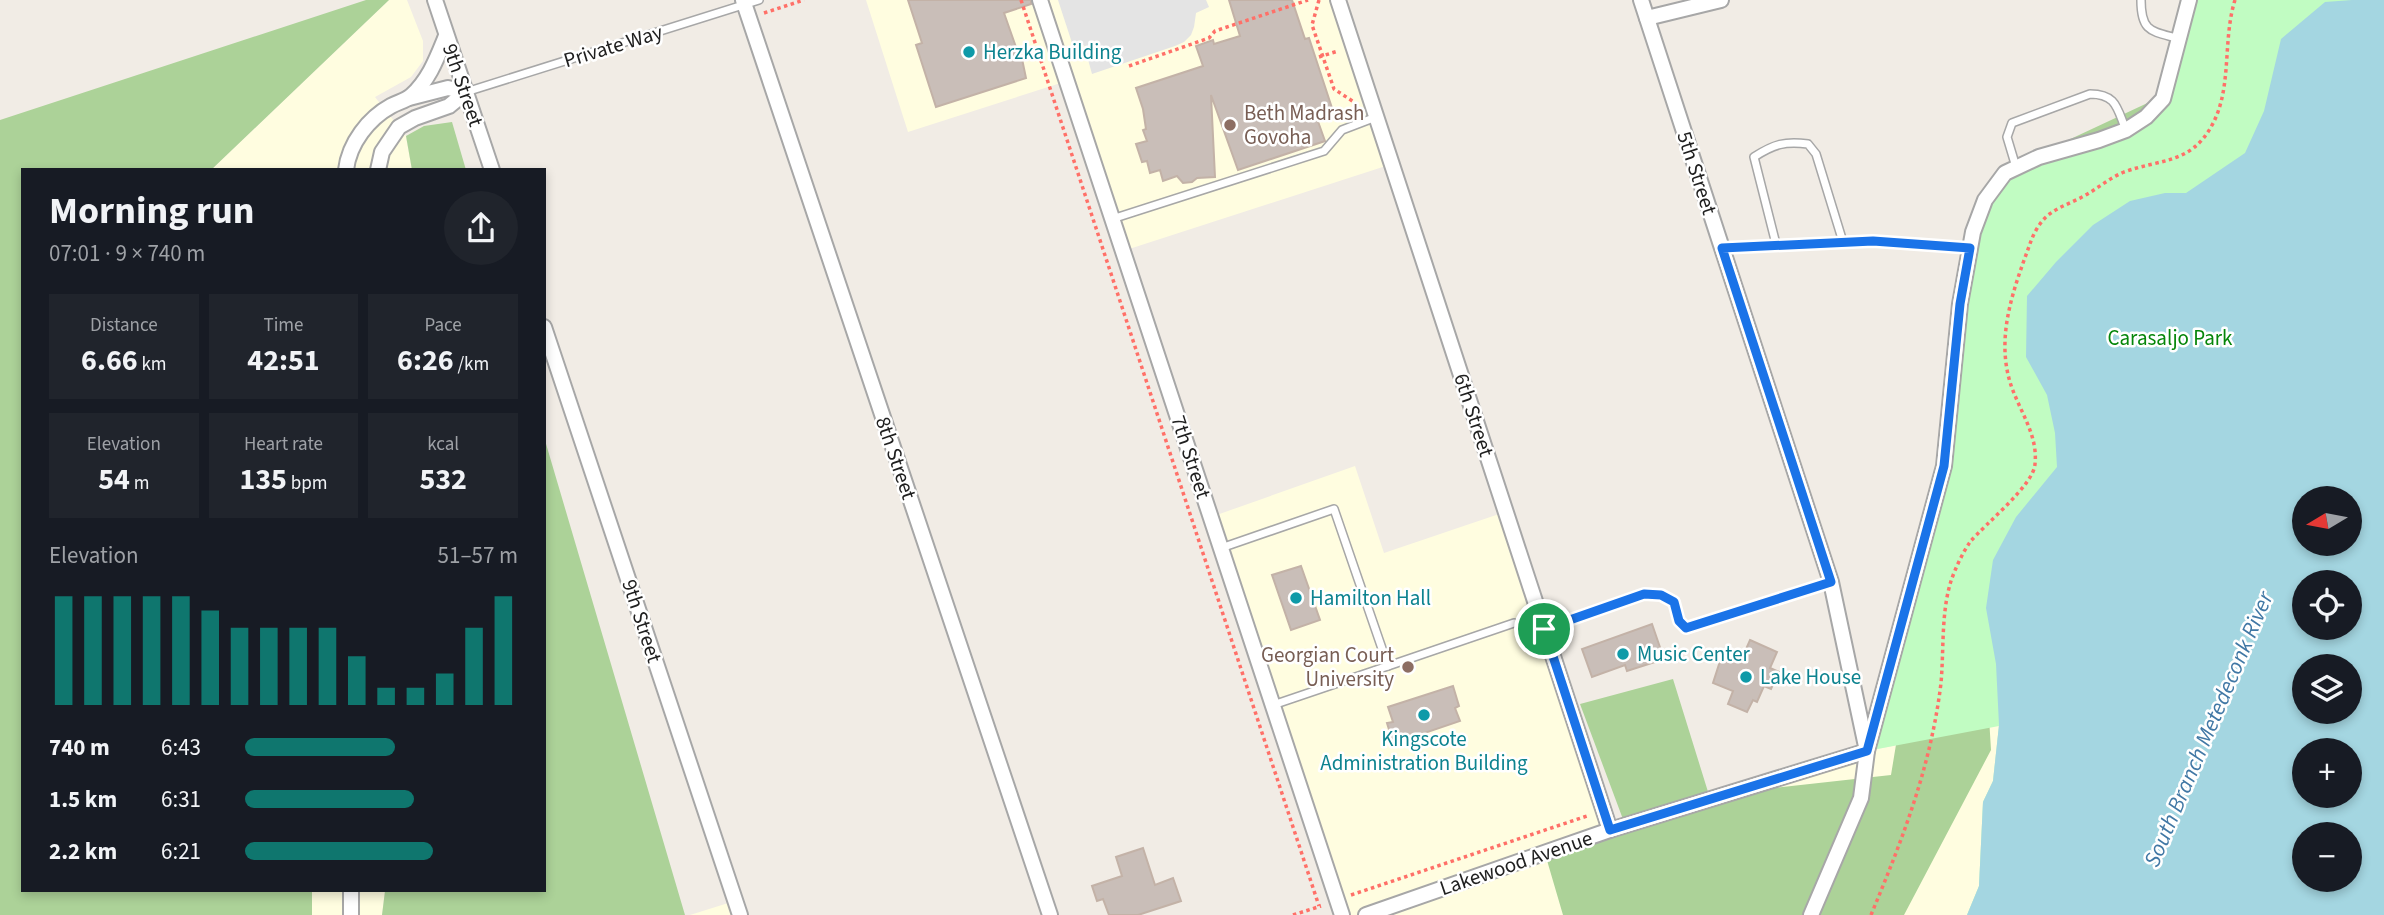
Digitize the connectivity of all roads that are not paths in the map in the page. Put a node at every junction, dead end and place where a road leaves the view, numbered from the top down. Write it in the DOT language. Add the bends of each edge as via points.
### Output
graph roads {
  1 [pos="435,0"];
  2 [pos="759,0"];
  3 [pos="1040,0"];
  4 [pos="1338,0"];
  5 [pos="1641,0"];
  6 [pos="1721,0"];
  7 [pos="2141,0"];
  8 [pos="2189,0"];
  9 [pos="743,2"];
  10 [pos="1647,18"];
  11 [pos="446,36"];
  12 [pos="2180,39"];
  13 [pos="466,92"];
  14 [pos="409,98"];
  15 [pos="1376,117"];
  16 [pos="2126,130"];
  17 [pos="347,168"];
  18 [pos="378,168"];
  19 [pos="491,168"];
  20 [pos="2016,168"];
  21 [pos="1112,219"];
  22 [pos="1843,242"];
  23 [pos="1776,244"];
  24 [pos="1722,248"];
  25 [pos="1970,248"];
  26 [pos="546,333"];
  27 [pos="1221,548"];
  28 [pos="1831,582"];
  29 [pos="1514,623"];
  30 [pos="1544,629"];
  31 [pos="1388,666"];
  32 [pos="1273,705"];
  33 [pos="1867,751"];
  34 [pos="1610,830"];
  35 [pos="351,892"];
  36 [pos="351,915"];
  37 [pos="740,915"];
  38 [pos="1050,915"];
  39 [pos="1342,915"];
  40 [pos="1366,915"];
  41 [pos="1811,915"];
  1 -- 11 [label="street, 9th Street"];
  2 -- 9 [label="lane, Private Way"];
  3 -- 21 [label="street, 7th Street"];
  4 -- 15 [label="street, 6th Street"];
  5 -- 10 [label="street, 5th Street"];
  6 -- 10 [label="street"];
  7 -- 12 [label="lane" via="2141,18 2151,31"];
  8 -- 12 [label="street"];
  9 -- 13 [label="lane, Private Way"];
  9 -- 38 [label="street, 8th Street"];
  10 -- 24 [label="street, 5th Street"];
  11 -- 13 [label="street, 9th Street"];
  11 -- 14 [label="street" via="430,73"];
  12 -- 16 [label="street" via="2163,99"];
  13 -- 14 [label="street" via="448,88"];
  13 -- 18 [label="street" via="449,106 399,127 382,152"];
  13 -- 19 [label="street, 9th Street"];
  14 -- 17 [label="street" via="369,121"];
  15 -- 21 [label="lane" via="1342,130 1324,151"];
  15 -- 30 [label="street, 6th Street"];
  16 -- 20 [label="street"];
  16 -- 20 [label="lane" via="2109,97 2090,94 2012,123 2007,137"];
  20 -- 25 [label="street" via="2005,173 1985,200"];
  21 -- 27 [label="street, 7th Street"];
  22 -- 23 [label="lane"];
  22 -- 23 [label="lane" via="1816,154 1808,144 1791,141 1754,157"];
  22 -- 25 [label="lane"];
  23 -- 24 [label="lane"];
  24 -- 28 [label="street, 5th Street"];
  25 -- 33 [label="street" via="1944,466"];
  26 -- 37 [label="street, 9th Street"];
  27 -- 31 [label="lane" via="1334,509"];
  27 -- 32 [label="street, 7th Street"];
  28 -- 30 [label="lane" via="1686,628 1674,602 1644,594"];
  28 -- 33 [label="street, 5th Street"];
  29 -- 31 [label="lane"];
  30 -- 34 [label="street, 6th Street"];
  31 -- 32 [label="lane"];
  32 -- 39 [label="street, 7th Street"];
  33 -- 34 [label="street, Lakewood Avenue"];
  33 -- 41 [label="street" via="1861,798"];
  34 -- 40 [label="street, Lakewood Avenue"];
  35 -- 36 [label="street"];
}
